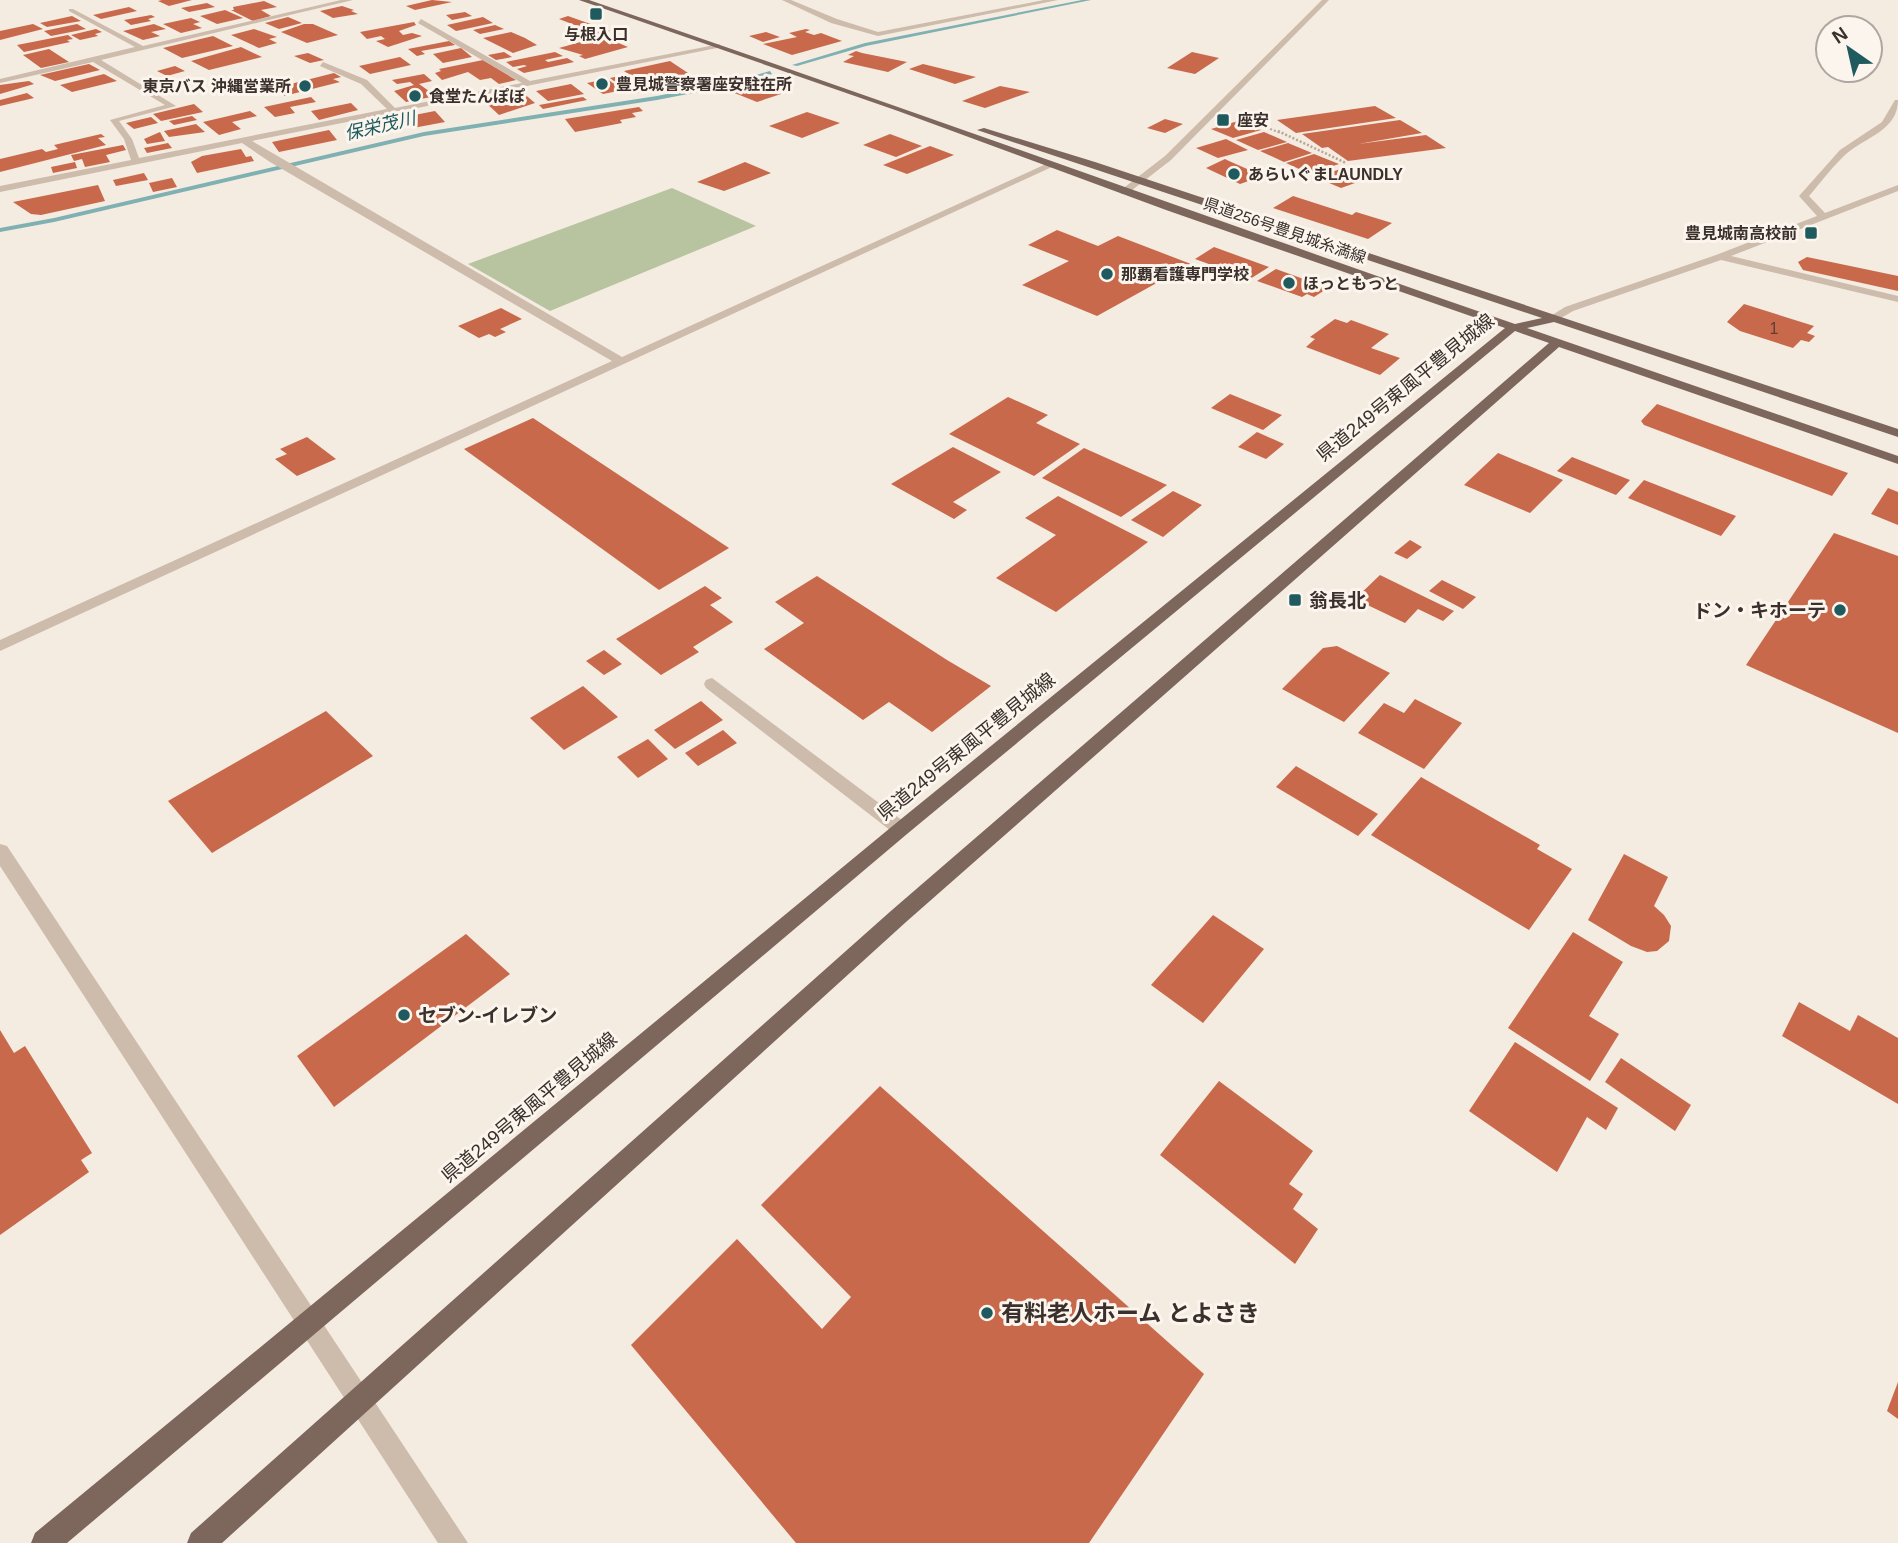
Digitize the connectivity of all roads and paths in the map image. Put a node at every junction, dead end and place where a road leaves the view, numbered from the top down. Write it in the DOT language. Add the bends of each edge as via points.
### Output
graph roads {
  1 [pos="349,0"];
  2 [pos="582,0"];
  3 [pos="785,0"];
  4 [pos="1055,0"];
  5 [pos="1326,0"];
  6 [pos="71,10"];
  7 [pos="421,21"];
  8 [pos="717,46"];
  9 [pos="142,48"];
  10 [pos="94,59"];
  11 [pos="323,64"];
  12 [pos="0,81"];
  13 [pos="530,84"];
  14 [pos="1898,102"];
  15 [pos="901,109"];
  16 [pos="1217,110"];
  17 [pos="393,111"];
  18 [pos="245,141"];
  19 [pos="136,162"];
  20 [pos="1346,163"];
  21 [pos="1049,166"];
  22 [pos="1140,180"];
  23 [pos="1898,188"];
  24 [pos="0,189"];
  25 [pos="1124,192"];
  26 [pos="1822,215"];
  27 [pos="1720,257"];
  28 [pos="1898,299"];
  29 [pos="1552,319"];
  30 [pos="1513,328"];
  31 [pos="1556,342"];
  32 [pos="622,362"];
  33 [pos="1898,433"];
  34 [pos="1898,460"];
  35 [pos="0,646"];
  36 [pos="712,684"];
  37 [pos="901,829"];
  38 [pos="0,850"];
  39 [pos="309,1322"];
  40 [pos="361,1399"];
  41 [pos="45,1543"];
  42 [pos="201,1543"];
  43 [pos="454,1543"];
  1 -- 9 [label="street"];
  2 -- 8 [label="main road, 県道256号豊見城糸満線"];
  3 -- 4 [label="street" via="878,34"];
  5 -- 16 [label="street"];
  6 -- 9 [label="street"];
  7 -- 13 [label="street"];
  8 -- 13 [label="street"];
  8 -- 15 [label="main road, 県道256号豊見城糸満線"];
  9 -- 10 [label="street"];
  10 -- 12 [label="street"];
  10 -- 19 [label="street" via="172,106 114,120 128,139"];
  11 -- 17 [label="street" via="364,82"];
  13 -- 17 [label="street"];
  14 -- 26 [label="street" via="1885,124 1843,152 1804,196"];
  15 -- 21 [label="main road, 県道256号豊見城糸満線"];
  15 -- 22 [label="main road, 県道256号豊見城糸満線" via="1003,135"];
  16 -- 20 [label="path" via="1265,125"];
  16 -- 22 [label="street"];
  17 -- 18 [label="street"];
  18 -- 19 [label="street"];
  18 -- 32 [label="street"];
  19 -- 24 [label="street"];
  21 -- 25 [label="main road, 県道256号豊見城糸満線"];
  21 -- 32 [label="street"];
  22 -- 25 [label="street"];
  22 -- 29 [label="main road, 県道256号豊見城糸満線"];
  23 -- 26 [label="street"];
  25 -- 30 [label="main road, 県道256号豊見城糸満線"];
  26 -- 27 [label="street"];
  27 -- 28 [label="street"];
  27 -- 29 [label="street"];
  29 -- 30 [label="main road, 県道249号東風平豊見城線"];
  29 -- 31 [label="main road"];
  29 -- 33 [label="main road, 県道256号豊見城糸満線"];
  30 -- 31 [label="main road, 県道256号豊見城糸満線"];
  30 -- 37 [label="main road, 県道249号東風平豊見城線"];
  31 -- 34 [label="main road, 県道256号豊見城糸満線"];
  31 -- 40 [label="main road" via="899,916"];
  32 -- 35 [label="street"];
  36 -- 37 [label="street"];
  37 -- 39 [label="main road, 県道249号東風平豊見城線"];
  38 -- 39 [label="street"];
  39 -- 40 [label="street"];
  39 -- 41 [label="main road, 県道249号東風平豊見城線"];
  40 -- 42 [label="main road"];
  40 -- 43 [label="street"];
}
